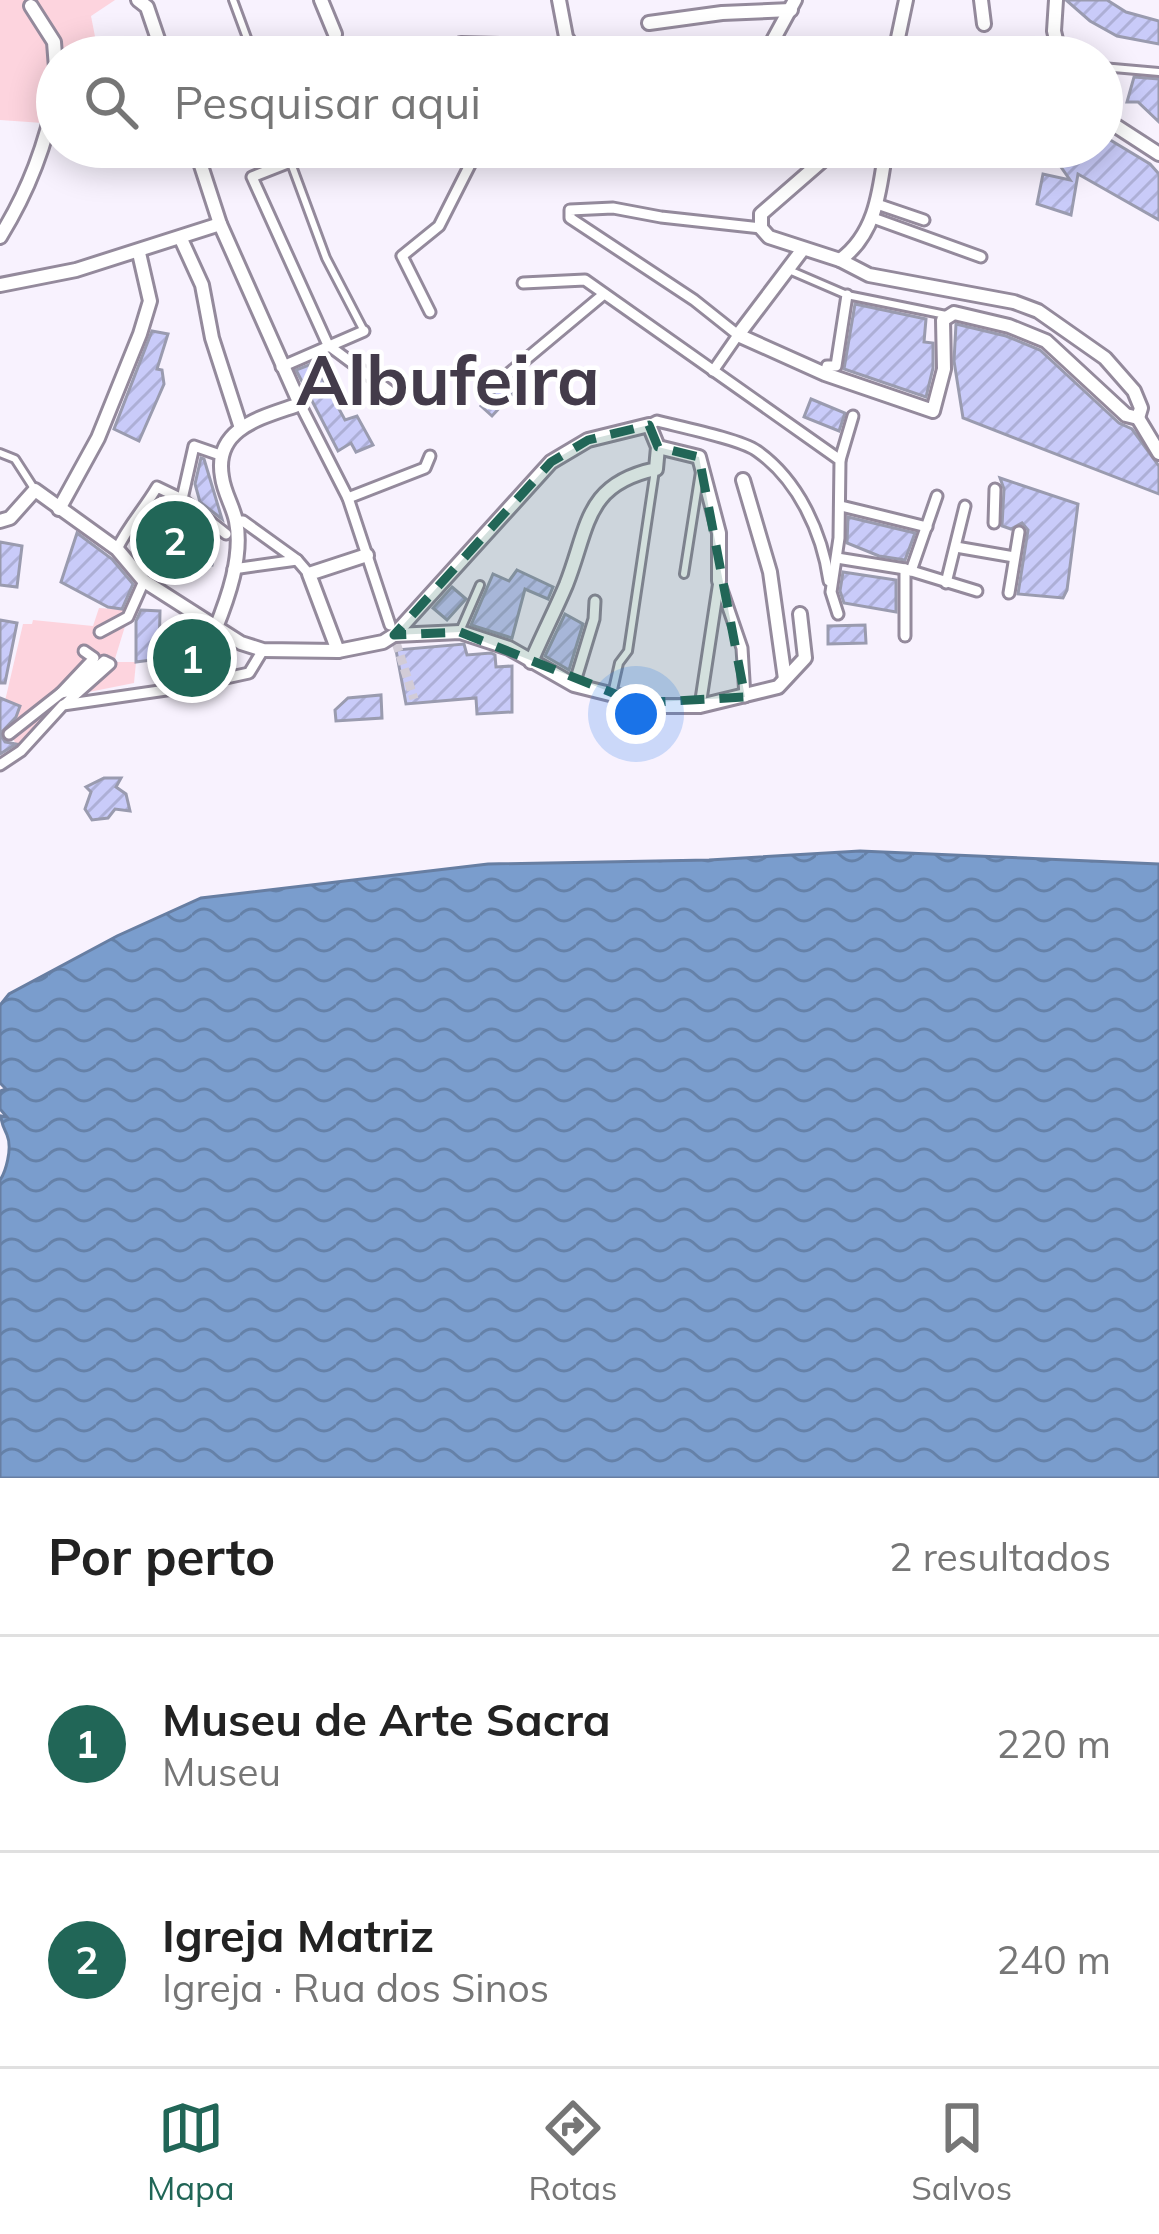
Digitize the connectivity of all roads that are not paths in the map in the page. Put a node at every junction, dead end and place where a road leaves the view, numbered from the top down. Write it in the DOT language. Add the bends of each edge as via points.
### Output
graph roads {
  1 [pos="138,0"];
  2 [pos="233,0"];
  3 [pos="321,0"];
  4 [pos="559,0"];
  5 [pos="905,0"];
  6 [pos="981,0"];
  7 [pos="1056,0"];
  8 [pos="793,5"];
  9 [pos="31,6"];
  10 [pos="650,23"];
  11 [pos="984,24"];
  12 [pos="334,34"];
  13 [pos="50,36"];
  14 [pos="157,36"];
  15 [pos="246,36"];
  16 [pos="566,36"];
  17 [pos="776,36"];
  18 [pos="898,36"];
  19 [pos="1055,36"];
  20 [pos="1123,69"];
  21 [pos="1159,72"];
  22 [pos="1123,131"];
  23 [pos="1159,154"];
  24 [pos="36,168"];
  25 [pos="202,168"];
  26 [pos="275,168"];
  27 [pos="292,168"];
  28 [pos="468,168"];
  29 [pos="814,168"];
  30 [pos="882,168"];
  31 [pos="875,211"];
  32 [pos="924,220"];
  33 [pos="220,224"];
  34 [pos="761,227"];
  35 [pos="0,237"];
  36 [pos="182,239"];
  37 [pos="802,249"];
  38 [pos="139,253"];
  39 [pos="981,256"];
  40 [pos="840,260"];
  41 [pos="788,269"];
  42 [pos="523,283"];
  43 [pos="0,285"];
  44 [pos="604,294"];
  45 [pos="847,295"];
  46 [pos="430,312"];
  47 [pos="946,315"];
  48 [pos="364,331"];
  49 [pos="738,335"];
  50 [pos="328,345"];
  51 [pos="281,367"];
  52 [pos="712,370"];
  53 [pos="824,374"];
  54 [pos="507,375"];
  55 [pos="395,395"];
  56 [pos="300,404"];
  57 [pos="854,416"];
  58 [pos="1138,418"];
  59 [pos="240,425"];
  60 [pos="649,425"];
  61 [pos="658,447"];
  62 [pos="0,452"];
  63 [pos="1159,453"];
  64 [pos="223,456"];
  65 [pos="430,456"];
  66 [pos="840,460"];
  67 [pos="656,469"];
  68 [pos="703,472"];
  69 [pos="743,480"];
  70 [pos="995,489"];
  71 [pos="35,490"];
  72 [pos="937,496"];
  73 [pos="348,498"];
  74 [pos="182,499"];
  75 [pos="841,506"];
  76 [pos="965,506"];
  77 [pos="58,509"];
  78 [pos="0,521"];
  79 [pos="236,521"];
  80 [pos="994,523"];
  81 [pos="927,527"];
  82 [pos="1019,532"];
  83 [pos="226,534"];
  84 [pos="956,547"];
  85 [pos="116,549"];
  86 [pos="367,554"];
  87 [pos="1014,557"];
  88 [pos="837,558"];
  89 [pos="297,560"];
  90 [pos="233,569"];
  91 [pos="908,570"];
  92 [pos="309,574"];
  93 [pos="684,574"];
  94 [pos="144,581"];
  95 [pos="719,581"];
  96 [pos="946,583"];
  97 [pos="480,585"];
  98 [pos="977,591"];
  99 [pos="831,592"];
  100 [pos="1010,593"];
  101 [pos="595,601"];
  102 [pos="800,614"];
  103 [pos="838,614"];
  104 [pos="215,630"];
  105 [pos="100,632"];
  106 [pos="460,632"];
  107 [pos="389,634"];
  108 [pos="905,636"];
  109 [pos="263,650"];
  110 [pos="338,651"];
  111 [pos="84,652"];
  112 [pos="531,662"];
  113 [pos="785,679"];
  114 [pos="574,685"];
  115 [pos="62,693"];
  116 [pos="612,694"];
  117 [pos="746,697"];
  118 [pos="63,705"];
  119 [pos="700,706"];
  120 [pos="9,734"];
  121 [pos="0,766"];
  1 -- 14 [label="street"];
  2 -- 15 [label="lane"];
  3 -- 12 [label="street"];
  4 -- 16 [label="street"];
  5 -- 18 [label="street"];
  6 -- 11 [label="street"];
  7 -- 19 [label="street"];
  8 -- 10 [label="street"];
  8 -- 17 [label="street"];
  9 -- 13 [label="street"];
  20 -- 21 [label="lane"];
  22 -- 23 [label="street"];
  24 -- 35 [label="street"];
  25 -- 33 [label="street"];
  26 -- 50 [label="street" via="252,177"];
  27 -- 48 [label="lane"];
  28 -- 46 [label="street" via="439,226 402,256"];
  29 -- 34 [label="street" via="761,214"];
  30 -- 31 [label="street"];
  31 -- 32 [label="street"];
  31 -- 39 [label="street"];
  31 -- 40 [label="street"];
  33 -- 36 [label="street"];
  33 -- 51 [label="street"];
  34 -- 37 [label="street"];
  34 -- 49 [label="street" via="613,208 570,214"];
  36 -- 38 [label="street"];
  36 -- 59 [label="street"];
  37 -- 40 [label="street"];
  37 -- 41 [label="street"];
  38 -- 43 [label="street"];
  38 -- 77 [label="street" via="150,301 140,334 98,439"];
  40 -- 58 [label="street" via="869,274 1038,311 1106,358 1134,391"];
  41 -- 45 [label="lane"];
  41 -- 49 [label="street"];
  42 -- 44 [label="street" via="585,280"];
  44 -- 52 [label="street"];
  44 -- 54 [label="street"];
  45 -- 47 [label="lane"];
  45 -- 53 [label="street" via="836,366"];
  47 -- 53 [label="street" via="933,411"];
  47 -- 58 [label="street" via="1046,341"];
  48 -- 50 [label="street"];
  49 -- 52 [label="street"];
  49 -- 53 [label="street"];
  50 -- 51 [label="street"];
  50 -- 55 [label="street"];
  51 -- 56 [label="street"];
  52 -- 66 [label="street"];
  56 -- 59 [label="street"];
  56 -- 73 [label="street"];
  57 -- 66 [label="street"];
  58 -- 63 [label="street"];
  59 -- 64 [label="street"];
  60 -- 61 [label="street"];
  60 -- 99 [label="street" via="755,449 800,495"];
  60 -- 107 [label="street" via="588,440 551,462"];
  61 -- 67 [label="street"];
  61 -- 68 [label="street" via="699,457"];
  62 -- 71 [label="lane" via="16,459"];
  64 -- 74 [label="street" via="194,446"];
  64 -- 79 [label="street"];
  65 -- 73 [label="street" via="425,468"];
  66 -- 75 [label="street"];
  67 -- 112 [label="street" via="619,480 597,500"];
  67 -- 116 [label="lane" via="628,651"];
  68 -- 93 [label="lane"];
  68 -- 95 [label="street" via="719,533"];
  69 -- 113 [label="street" via="770,572"];
  70 -- 80 [label="street"];
  71 -- 77 [label="street"];
  71 -- 78 [label="street"];
  72 -- 81 [label="street"];
  73 -- 86 [label="street"];
  74 -- 83 [label="street"];
  74 -- 85 [label="street" via="157,487"];
  75 -- 81 [label="street"];
  75 -- 88 [label="street"];
  76 -- 84 [label="street"];
  77 -- 85 [label="street"];
  79 -- 89 [label="street"];
  79 -- 90 [label="street"];
  81 -- 91 [label="street"];
  82 -- 87 [label="street"];
  84 -- 87 [label="street"];
  84 -- 96 [label="street"];
  85 -- 94 [label="street"];
  86 -- 92 [label="street"];
  86 -- 107 [label="street"];
  87 -- 100 [label="street"];
  88 -- 91 [label="street"];
  88 -- 99 [label="street"];
  89 -- 90 [label="street"];
  89 -- 92 [label="street"];
  90 -- 104 [label="street"];
  91 -- 96 [label="street"];
  91 -- 108 [label="street"];
  92 -- 110 [label="street"];
  94 -- 104 [label="street"];
  94 -- 105 [label="street" via="128,617"];
  95 -- 117 [label="street" via="742,648"];
  95 -- 119 [label="street"];
  96 -- 98 [label="street"];
  97 -- 106 [label="lane"];
  99 -- 103 [label="street"];
  101 -- 114 [label="street"];
  102 -- 113 [label="street" via="805,658"];
  104 -- 109 [label="street"];
  106 -- 107 [label="street"];
  106 -- 112 [label="street"];
  107 -- 110 [label="street"];
  109 -- 110 [label="street"];
  109 -- 118 [label="street" via="249,673"];
  111 -- 115 [label="street" via="94,658"];
  112 -- 114 [label="street"];
  113 -- 117 [label="street"];
  114 -- 116 [label="street"];
  115 -- 118 [label="street" via="110,664"];
  115 -- 120 [label="street"];
  116 -- 119 [label="street"];
  117 -- 119 [label="street"];
  118 -- 121 [label="street"];
}
